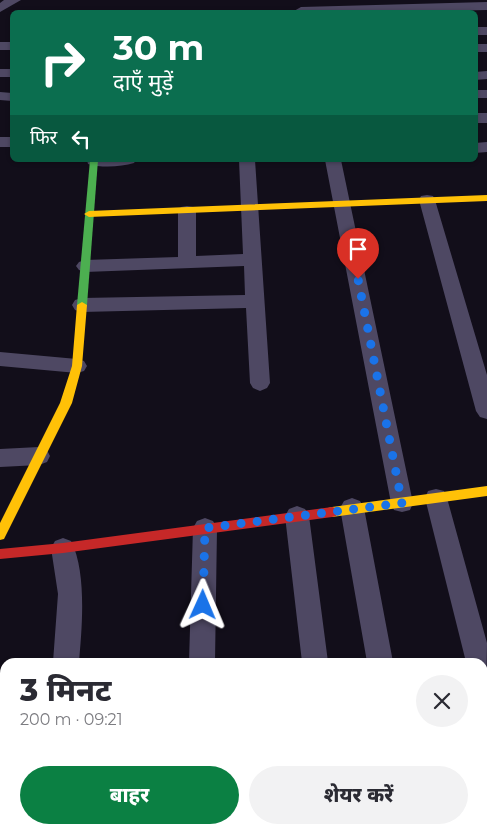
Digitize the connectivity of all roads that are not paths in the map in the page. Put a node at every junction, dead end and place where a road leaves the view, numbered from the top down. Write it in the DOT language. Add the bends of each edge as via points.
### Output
graph roads {
  1 [pos="14,0"];
  2 [pos="487,6"];
  3 [pos="0,8"];
  4 [pos="300,8"];
  5 [pos="94,162"];
  6 [pos="247,162"];
  7 [pos="333,162"];
  8 [pos="487,198"];
  9 [pos="427,200"];
  10 [pos="343,205"];
  11 [pos="250,208"];
  12 [pos="187,211"];
  13 [pos="89,214"];
  14 [pos="254,260"];
  15 [pos="187,262"];
  16 [pos="85,266"];
  17 [pos="256,301"];
  18 [pos="82,305"];
  19 [pos="0,359"];
  20 [pos="77,366"];
  21 [pos="260,383"];
  22 [pos="487,411"];
  23 [pos="39,456"];
  24 [pos="0,458"];
  25 [pos="487,491"];
  26 [pos="436,498"];
  27 [pos="402,503"];
  28 [pos="352,508"];
  29 [pos="297,516"];
  30 [pos="205,528"];
  31 [pos="0,535"];
  32 [pos="63,548"];
  33 [pos="0,554"];
  34 [pos="66,658"];
  35 [pos="202,658"];
  36 [pos="315,658"];
  37 [pos="379,658"];
  38 [pos="478,658"];
  1 -- 3 [label="street"];
  2 -- 4 [label="street"];
  5 -- 13 [label="street"];
  6 -- 11 [label="street"];
  7 -- 10 [label="street"];
  8 -- 9 [label="street"];
  9 -- 10 [label="street"];
  9 -- 22 [label="street"];
  10 -- 11 [label="street"];
  10 -- 27 [label="street"];
  11 -- 12 [label="street"];
  11 -- 14 [label="street"];
  12 -- 13 [label="street"];
  12 -- 15 [label="street"];
  13 -- 16 [label="street"];
  14 -- 15 [label="street"];
  14 -- 17 [label="street"];
  15 -- 16 [label="street"];
  16 -- 18 [label="street"];
  17 -- 18 [label="street"];
  17 -- 21 [label="street"];
  18 -- 20 [label="street"];
  19 -- 20 [label="street"];
  20 -- 23 [label="street" via="66,403"];
  23 -- 24 [label="street"];
  23 -- 31 [label="street"];
  25 -- 26 [label="street"];
  26 -- 27 [label="street"];
  26 -- 38 [label="street"];
  27 -- 28 [label="street"];
  28 -- 29 [label="street"];
  28 -- 37 [label="street"];
  29 -- 30 [label="street"];
  29 -- 36 [label="street"];
  30 -- 32 [label="street"];
  30 -- 35 [label="street"];
  32 -- 33 [label="street"];
  32 -- 34 [label="street" via="70,594"];
}
